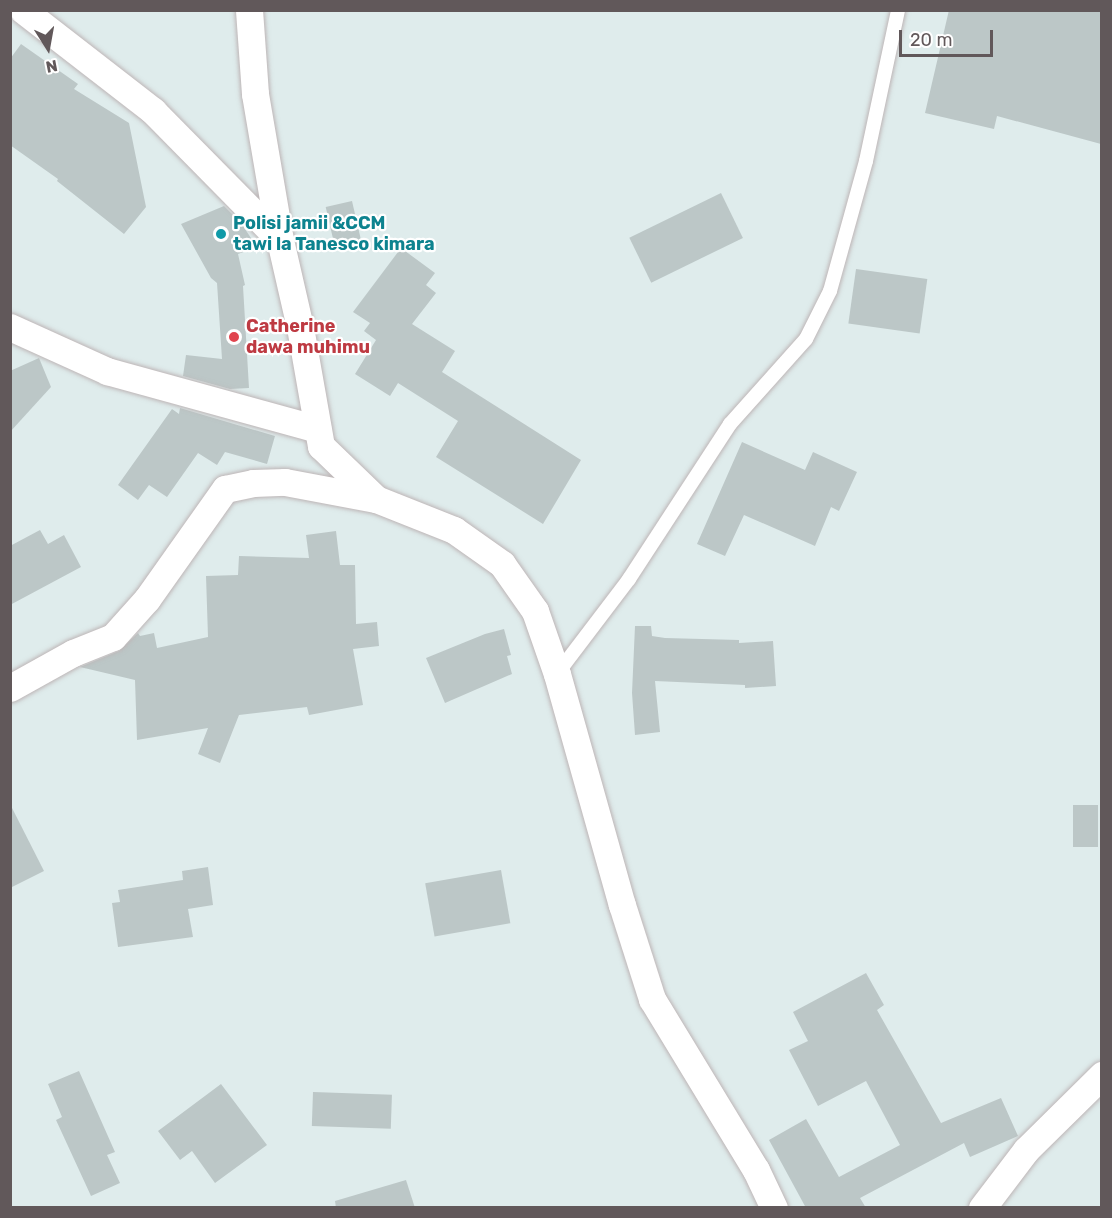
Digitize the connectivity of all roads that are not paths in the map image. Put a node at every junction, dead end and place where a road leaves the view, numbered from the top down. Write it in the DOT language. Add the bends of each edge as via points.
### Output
graph roads {
  1 [pos="23,10"];
  2 [pos="249,10"];
  3 [pos="898,10"];
  4 [pos="280,240"];
  5 [pos="10,327"];
  6 [pos="317,429"];
  7 [pos="376,499"];
  8 [pos="557,674"];
  9 [pos="10,688"];
  10 [pos="1101,1075"];
  11 [pos="774,1208"];
  12 [pos="982,1208"];
  1 -- 4 [label="street" via="153,111"];
  2 -- 4 [label="street" via="255,94"];
  3 -- 8 [label="lane" via="866,161 830,291 806,339 729,424 629,579"];
  4 -- 6 [label="street"];
  5 -- 6 [label="street" via="107,371"];
  6 -- 7 [label="street" via="321,446"];
  7 -- 8 [label="street" via="454,530 502,564 535,610"];
  7 -- 9 [label="street" via="285,482 225,489 147,599 113,637 73,653"];
  8 -- 11 [label="street" via="652,999 756,1170"];
  10 -- 12 [label="street" via="1026,1150"];
}
